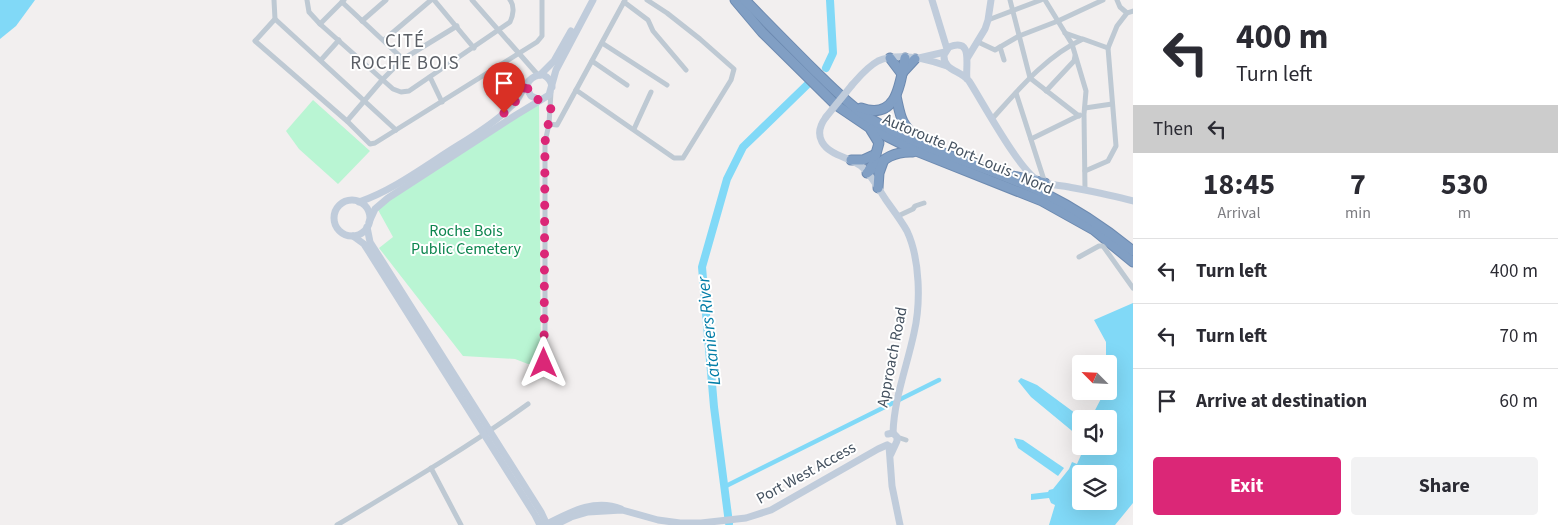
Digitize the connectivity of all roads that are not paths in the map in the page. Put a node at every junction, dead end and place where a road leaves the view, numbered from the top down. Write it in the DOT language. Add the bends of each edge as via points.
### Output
graph roads {
  1 [pos="274,0"];
  2 [pos="386,0"];
  3 [pos="432,0"];
  4 [pos="472,0"];
  5 [pos="510,0"];
  6 [pos="542,0"];
  7 [pos="588,0"];
  8 [pos="593,0"];
  9 [pos="647,0"];
  10 [pos="735,0"];
  11 [pos="746,0"];
  12 [pos="932,0"];
  13 [pos="991,0"];
  14 [pos="1010,0"];
  15 [pos="1040,0"];
  16 [pos="1045,0"];
  17 [pos="1103,0"];
  18 [pos="1117,0"];
  19 [pos="343,1"];
  20 [pos="624,1"];
  21 [pos="306,2"];
  22 [pos="1013,10"];
  23 [pos="1130,12"];
  24 [pos="275,18"];
  25 [pos="362,20"];
  26 [pos="988,20"];
  27 [pos="1058,21"];
  28 [pos="320,24"];
  29 [pos="457,26"];
  30 [pos="499,31"];
  31 [pos="942,32"];
  32 [pos="1065,33"];
  33 [pos="1019,36"];
  34 [pos="1083,39"];
  35 [pos="339,40"];
  36 [pos="384,40"];
  37 [pos="978,42"];
  38 [pos="602,43"];
  39 [pos="1072,44"];
  40 [pos="955,46"];
  41 [pos="1000,47"];
  42 [pos="474,48"];
  43 [pos="963,48"];
  44 [pos="1108,48"];
  45 [pos="946,50"];
  46 [pos="519,55"];
  47 [pos="1075,56"];
  48 [pos="890,58"];
  49 [pos="905,58"];
  50 [pos="403,59"];
  51 [pos="916,59"];
  52 [pos="968,59"];
  53 [pos="321,60"];
  54 [pos="1004,60"];
  55 [pos="592,61"];
  56 [pos="525,62"];
  57 [pos="950,68"];
  58 [pos="686,70"];
  59 [pos="902,74"];
  60 [pos="539,75"];
  61 [pos="430,77"];
  62 [pos="1030,78"];
  63 [pos="383,79"];
  64 [pos="967,79"];
  65 [pos="530,80"];
  66 [pos="627,85"];
  67 [pos="667,85"];
  68 [pos="552,89"];
  69 [pos="576,90"];
  70 [pos="1046,91"];
  71 [pos="651,92"];
  72 [pos="1016,93"];
  73 [pos="896,96"];
  74 [pos="365,100"];
  75 [pos="541,100"];
  76 [pos="442,102"];
  77 [pos="849,104"];
  78 [pos="1112,104"];
  79 [pos="551,109"];
  80 [pos="1082,113"];
  81 [pos="992,119"];
  82 [pos="347,121"];
  83 [pos="549,124"];
  84 [pos="870,128"];
  85 [pos="634,129"];
  86 [pos="396,130"];
  87 [pos="1031,139"];
  88 [pos="921,149"];
  89 [pos="876,154"];
  90 [pos="851,160"];
  91 [pos="883,161"];
  92 [pos="970,164"];
  93 [pos="1085,170"];
  94 [pos="867,173"];
  95 [pos="1045,183"];
  96 [pos="878,188"];
  97 [pos="1085,190"];
  98 [pos="1133,201"];
  99 [pos="359,202"];
  100 [pos="924,203"];
  101 [pos="898,216"];
  102 [pos="368,224"];
  103 [pos="1096,226"];
  104 [pos="353,236"];
  105 [pos="1110,237"];
  106 [pos="1133,251"];
  107 [pos="1079,257"];
  108 [pos="1133,262"];
  109 [pos="1133,288"];
  110 [pos="544,363"];
  111 [pos="528,404"];
  112 [pos="487,433"];
  113 [pos="890,440"];
  114 [pos="906,440"];
  115 [pos="431,468"];
  116 [pos="622,510"];
  117 [pos="337,525"];
  118 [pos="460,525"];
  119 [pos="544,525"];
  120 [pos="555,525"];
  121 [pos="900,525"];
  1 -- 24 [label="street"];
  2 -- 25 [label="street"];
  3 -- 29 [label="street"];
  3 -- 36 [label="street"];
  4 -- 30 [label="street"];
  5 -- 30 [label="street" via="513,16"];
  6 -- 46 [label="street" via="542,36"];
  7 -- 60 [label="main road" via="558,55"];
  8 -- 68 [label="main road" via="556,70"];
  9 -- 85 [label="street" via="707,44 732,66 734,74 683,158 674,158"];
  10 -- 84 [label="highway, Autoroute Port-Louis - Nord" via="762,32 836,105"];
  11 -- 77 [label="highway"];
  12 -- 31 [label="main road"];
  13 -- 26 [label="main road"];
  14 -- 22 [label="street"];
  15 -- 22 [label="street"];
  16 -- 27 [label="street"];
  17 -- 27 [label="street"];
  18 -- 23 [label="street" via="1120,7"];
  19 -- 25 [label="street"];
  19 -- 28 [label="street"];
  20 -- 38 [label="street"];
  20 -- 58 [label="street" via="648,20 653,31"];
  21 -- 28 [label="street" via="309,12"];
  22 -- 26 [label="street"];
  22 -- 33 [label="street"];
  23 -- 44 [label="street" via="1118,26"];
  24 -- 53 [label="street"];
  24 -- 82 [label="street" via="255,41"];
  25 -- 36 [label="street"];
  26 -- 37 [label="main road"];
  27 -- 32 [label="street"];
  27 -- 33 [label="street"];
  28 -- 35 [label="street"];
  29 -- 42 [label="street"];
  29 -- 50 [label="street"];
  30 -- 42 [label="street"];
  30 -- 46 [label="street"];
  31 -- 40 [label="main road"];
  31 -- 45 [label="main road"];
  32 -- 34 [label="street"];
  32 -- 39 [label="street"];
  33 -- 41 [label="street"];
  33 -- 62 [label="street"];
  34 -- 39 [label="street"];
  34 -- 44 [label="street"];
  35 -- 53 [label="street"];
  35 -- 63 [label="street"];
  36 -- 50 [label="street"];
  37 -- 41 [label="street" via="992,50"];
  37 -- 43 [label="main road"];
  37 -- 52 [label="main road"];
  38 -- 55 [label="street"];
  38 -- 67 [label="street"];
  39 -- 47 [label="street"];
  39 -- 62 [label="street"];
  40 -- 43 [label="main road"];
  40 -- 45 [label="main road"];
  41 -- 54 [label="street"];
  42 -- 61 [label="street"];
  43 -- 52 [label="main road"];
  44 -- 78 [label="street"];
  45 -- 51 [label="main road"];
  45 -- 57 [label="main road" via="944,59"];
  46 -- 56 [label="street"];
  46 -- 76 [label="street"];
  47 -- 70 [label="street"];
  47 -- 80 [label="street" via="1086,90"];
  48 -- 49 [label="main road"];
  48 -- 59 [label="highway"];
  48 -- 90 [label="main road, Approach Road, bridge" via="869,67 820,128 823,143 835,154"];
  49 -- 51 [label="main road"];
  49 -- 59 [label="highway"];
  50 -- 63 [label="street"];
  51 -- 57 [label="main road"];
  51 -- 59 [label="highway"];
  52 -- 57 [label="main road" via="960,69"];
  52 -- 64 [label="main road"];
  53 -- 74 [label="street"];
  55 -- 66 [label="street"];
  55 -- 69 [label="street"];
  56 -- 60 [label="street"];
  56 -- 65 [label="street"];
  57 -- 64 [label="main road"];
  59 -- 73 [label="highway"];
  60 -- 65 [label="main road"];
  60 -- 68 [label="main road" via="549,79"];
  61 -- 63 [label="street" via="401,92"];
  61 -- 76 [label="street"];
  62 -- 70 [label="street"];
  62 -- 72 [label="street"];
  63 -- 74 [label="street"];
  64 -- 81 [label="main road"];
  65 -- 75 [label="main road" via="528,92 534,99"];
  65 -- 99 [label="main road" via="515,102 492,122 402,181"];
  68 -- 75 [label="main road"];
  68 -- 79 [label="street"];
  69 -- 83 [label="street" via="557,125"];
  69 -- 85 [label="street"];
  70 -- 80 [label="street"];
  71 -- 85 [label="street"];
  72 -- 81 [label="street"];
  72 -- 87 [label="street"];
  73 -- 77 [label="highway" via="886,108 876,112"];
  73 -- 88 [label="highway" via="903,123"];
  74 -- 82 [label="street"];
  74 -- 86 [label="street"];
  75 -- 79 [label="street"];
  75 -- 102 [label="main road" via="380,204"];
  76 -- 86 [label="street"];
  77 -- 88 [label="highway"];
  78 -- 80 [label="street"];
  78 -- 93 [label="street" via="1116,146 1108,161"];
  79 -- 83 [label="street"];
  80 -- 87 [label="street"];
  80 -- 93 [label="street"];
  81 -- 95 [label="main road" via="1028,173"];
  82 -- 86 [label="street" via="370,144"];
  83 -- 110 [label="street" via="545,142"];
  84 -- 88 [label="highway, Autoroute Port-Louis - Nord"];
  84 -- 89 [label="highway" via="879,143"];
  87 -- 95 [label="street"];
  88 -- 91 [label="highway" via="902,151"];
  88 -- 92 [label="highway, Autoroute Port-Louis - Nord"];
  88 -- 103 [label="highway, Autoroute Port-Louis - Nord"];
  89 -- 90 [label="highway" via="863,160"];
  89 -- 94 [label="highway"];
  90 -- 94 [label="main road, Approach Road"];
  91 -- 94 [label="highway"];
  91 -- 96 [label="highway"];
  92 -- 95 [label="highway"];
  92 -- 103 [label="highway, Autoroute Port-Louis - Nord" via="1042,193"];
  93 -- 97 [label="street"];
  94 -- 96 [label="main road, Approach Road"];
  95 -- 97 [label="main road"];
  96 -- 101 [label="main road, Approach Road"];
  97 -- 98 [label="main road"];
  99 -- 102 [label="main road" via="368,210"];
  99 -- 104 [label="main road" via="343,203 335,212 338,229"];
  100 -- 101 [label="street"];
  101 -- 113 [label="main road, Approach Road" via="911,242 918,283 915,330"];
  102 -- 104 [label="main road"];
  102 -- 112 [label="main road" via="370,242"];
  103 -- 105 [label="highway, Autoroute Port-Louis - Nord"];
  104 -- 112 [label="main road" via="364,244"];
  105 -- 106 [label="highway, Autoroute Port-Louis - Nord"];
  105 -- 108 [label="highway, Autoroute Port-Louis - Nord"];
  107 -- 109 [label="street" via="1103,246"];
  111 -- 112 [label="street"];
  112 -- 115 [label="street"];
  112 -- 119 [label="main road" via="541,512"];
  113 -- 114 [label="street"];
  113 -- 116 [label="main road, Port West Access" via="771,510 746,518 680,523"];
  113 -- 121 [label="main road, Approach Road" via="892,486"];
  115 -- 117 [label="street"];
  115 -- 118 [label="street"];
  116 -- 119 [label="main road" via="593,505"];
  116 -- 120 [label="main road" via="588,512"];
}
